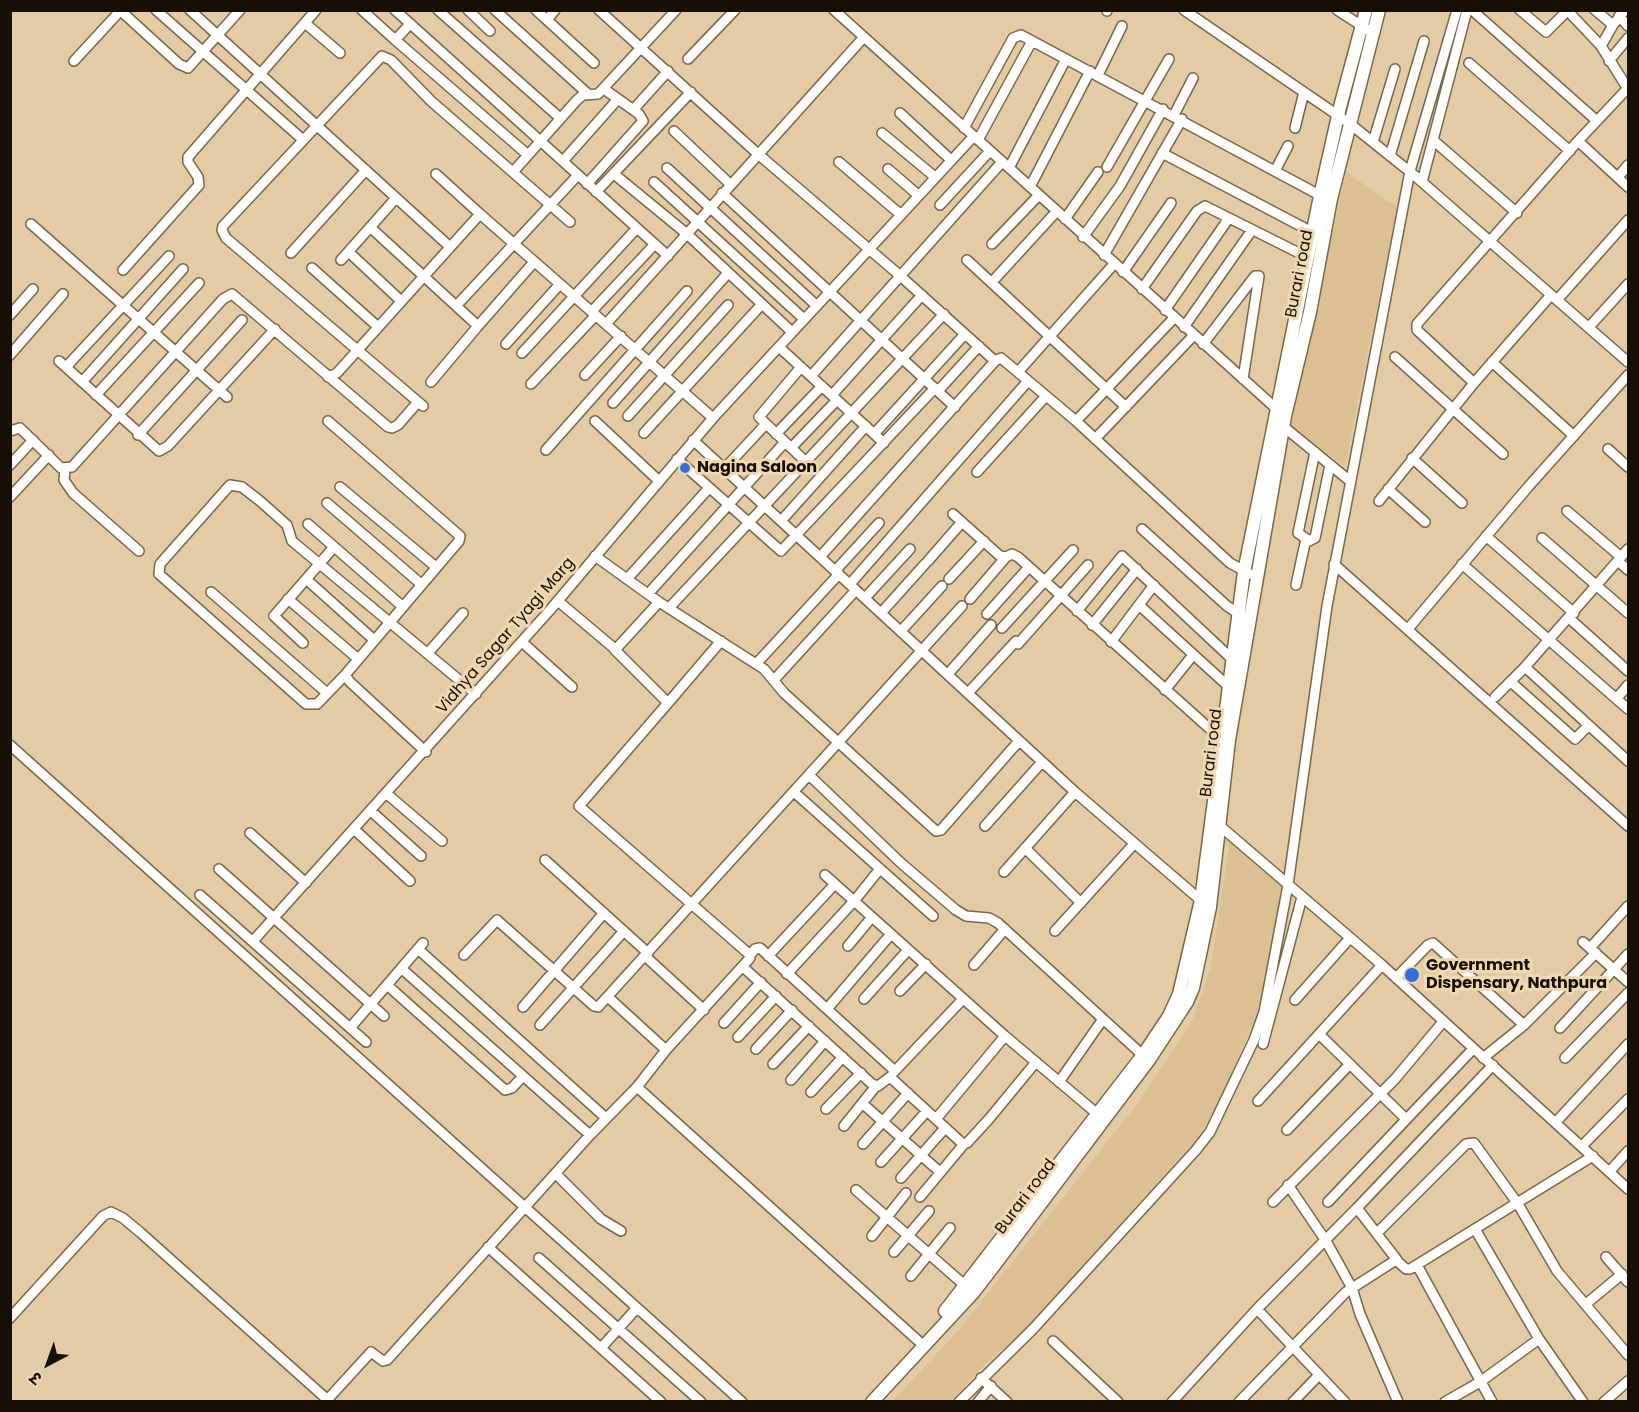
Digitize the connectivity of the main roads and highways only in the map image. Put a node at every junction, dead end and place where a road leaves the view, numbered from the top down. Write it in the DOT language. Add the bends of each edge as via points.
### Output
graph roads {
  1 [pos="1366,10"];
  2 [pos="1379,10"];
  3 [pos="1367,30"];
  4 [pos="1325,198"];
  5 [pos="1282,417"];
  6 [pos="1250,574"];
  7 [pos="1244,616"];
  8 [pos="1225,739"];
  9 [pos="921,1344"];
  10 [pos="861,1401"];
  11 [pos="872,1401"];
  1 -- 3 [label="main road, Burari road"];
  2 -- 3 [label="main road, Burari road"];
  3 -- 4 [label="main road, Burari road" via="1349,123"];
  3 -- 4 [label="main road, Burari road" via="1338,116"];
  4 -- 5 [label="main road, Burari road" via="1310,312"];
  4 -- 5 [label="main road, Burari road" via="1312,231"];
  5 -- 6 [label="main road, Burari road"];
  5 -- 6 [label="main road, Burari road"];
  6 -- 7 [label="main road, Burari road"];
  7 -- 8 [label="main road, Burari road"];
  7 -- 8 [label="main road, Burari road" via="1232,659"];
  8 -- 9 [label="main road, Burari road" via="1206,904 1193,988 1187,1002 969,1290"];
  9 -- 10 [label="main road, Burari road"];
  9 -- 11 [label="main road, Burari road"];
}
